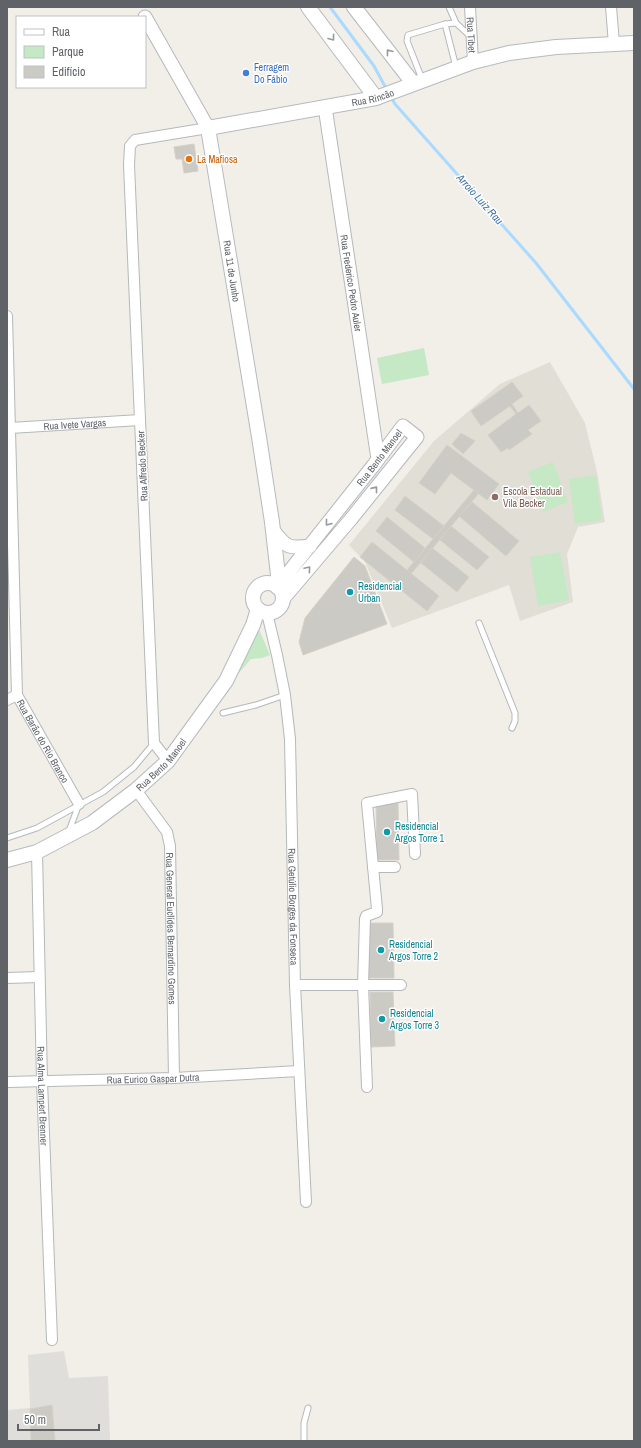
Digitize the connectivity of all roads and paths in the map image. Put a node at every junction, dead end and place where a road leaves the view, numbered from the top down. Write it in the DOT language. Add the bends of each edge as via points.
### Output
graph roads {
  1 [pos="139,7"];
  2 [pos="308,7"];
  3 [pos="354,7"];
  4 [pos="449,7"];
  5 [pos="470,7"];
  6 [pos="611,7"];
  7 [pos="144,16"];
  8 [pos="146,19"];
  9 [pos="456,23"];
  10 [pos="445,24"];
  11 [pos="472,37"];
  12 [pos="634,43"];
  13 [pos="614,44"];
  14 [pos="473,62"];
  15 [pos="457,68"];
  16 [pos="413,84"];
  17 [pos="379,97"];
  18 [pos="325,107"];
  19 [pos="208,128"];
  20 [pos="129,166"];
  21 [pos="7,322"];
  22 [pos="140,420"];
  23 [pos="10,428"];
  24 [pos="378,459"];
  25 [pos="9,473"];
  26 [pos="273,536"];
  27 [pos="310,546"];
  28 [pos="276,590"];
  29 [pos="262,611"];
  30 [pos="479,622"];
  31 [pos="17,695"];
  32 [pos="285,695"];
  33 [pos="7,700"];
  34 [pos="223,713"];
  35 [pos="512,728"];
  36 [pos="154,743"];
  37 [pos="168,761"];
  38 [pos="136,790"];
  39 [pos="79,804"];
  40 [pos="67,836"];
  41 [pos="7,838"];
  42 [pos="37,852"];
  43 [pos="415,854"];
  44 [pos="7,860"];
  45 [pos="373,867"];
  46 [pos="395,867"];
  47 [pos="39,977"];
  48 [pos="7,978"];
  49 [pos="295,984"];
  50 [pos="364,985"];
  51 [pos="402,985"];
  52 [pos="299,1071"];
  53 [pos="174,1078"];
  54 [pos="42,1081"];
  55 [pos="7,1082"];
  56 [pos="367,1087"];
  57 [pos="306,1202"];
  58 [pos="52,1340"];
  59 [pos="308,1408"];
  60 [pos="304,1441"];
  1 -- 7 [label="street, Rua 11 de Junho"];
  2 -- 17 [label="main road, one-way"];
  16 -- 3 [label="main road, one-way"];
  4 -- 9 [label="lane"];
  5 -- 11 [label="street, Rua Tibet"];
  6 -- 13 [label="street"];
  8 -- 19 [label="street, Rua 11 de Junho"];
  9 -- 10 [label="lane"];
  9 -- 11 [label="lane"];
  10 -- 15 [label="lane"];
  10 -- 16 [label="lane" via="409,34 407,37"];
  11 -- 14 [label="street, Rua Tibet"];
  12 -- 13 [label="main road, Rua Rincão"];
  13 -- 14 [label="main road, Rua Rincão" via="556,47 509,53"];
  14 -- 15 [label="main road, Rua Rincão"];
  15 -- 16 [label="main road, Rua Rincão"];
  16 -- 17 [label="main road, Rua Rincão"];
  17 -- 18 [label="main road, Rua Rincão"];
  18 -- 19 [label="main road, Rua Rincão"];
  18 -- 24 [label="street, Rua Frederico Pedro Auler"];
  19 -- 20 [label="street, Rua Rincão" via="135,140 130,146"];
  19 -- 26 [label="main road, Rua 11 de Junho" via="257,421"];
  20 -- 22 [label="street, Rua Alfredo Becker"];
  21 -- 23 [label="street, Rua Barão do Rio Branco"];
  22 -- 23 [label="street, Rua Ivete Vargas"];
  22 -- 36 [label="street, Rua Alfredo Becker"];
  23 -- 25 [label="street, Rua Barão do Rio Branco"];
  24 -- 27 [label="street, Rua Bento Manoel, one-way"];
  28 -- 24 [label="street, Rua Bento Manoel, one-way" via="351,519 417,437 403,426"];
  25 -- 31 [label="street, Rua Barão do Rio Branco"];
  26 -- 27 [label="street" via="291,547"];
  26 -- 28 [label="main road, Rua 11 de Junho" via="278,575"];
  27 -- 28 [label="street, Rua Bento Manoel"];
  28 -- 29 [label="main road" via="282,604 276,611"];
  28 -- 29 [label="main road" via="258,587 253,595 255,605"];
  29 -- 32 [label="street, Rua Getúlio Borges da Fonseca" via="277,655"];
  29 -- 37 [label="main road, Rua Bento Manoel" via="226,681"];
  30 -- 35 [label="lane" via="515,714"];
  31 -- 33 [label="street"];
  31 -- 39 [label="street, Rua Barão do Rio Branco"];
  32 -- 34 [label="lane"];
  32 -- 49 [label="street, Rua Getúlio Borges da Fonseca" via="290,739"];
  36 -- 37 [label="street"];
  36 -- 39 [label="lane" via="134,767 103,792"];
  37 -- 38 [label="main road, Rua Bento Manoel"];
  38 -- 40 [label="main road, Rua Bento Manoel" via="92,822"];
  38 -- 53 [label="street, Rua General Euclídes Bernardino Gomes" via="167,832 170,846"];
  39 -- 40 [label="lane"];
  39 -- 41 [label="lane" via="37,828"];
  40 -- 42 [label="main road, Rua Bento Manoel"];
  42 -- 44 [label="main road, Rua Bento Manoel"];
  42 -- 47 [label="street, Rua Alma Lampert Brenner"];
  43 -- 45 [label="street" via="412,794 367,803"];
  45 -- 46 [label="street"];
  45 -- 50 [label="street" via="377,912 366,916 365,919"];
  47 -- 48 [label="street"];
  47 -- 54 [label="street, Rua Alma Lampert Brenner"];
  49 -- 50 [label="street"];
  49 -- 52 [label="street, Rua Getúlio Borges da Fonseca"];
  50 -- 51 [label="street"];
  50 -- 56 [label="street"];
  52 -- 53 [label="street, Rua Eurico Gaspar Dutra"];
  52 -- 57 [label="street, Rua Getúlio Borges da Fonseca"];
  53 -- 54 [label="street, Rua Eurico Gaspar Dutra"];
  54 -- 55 [label="street, Rua Eurico Gaspar Dutra"];
  54 -- 58 [label="street, Rua Alma Lampert Brenner"];
  59 -- 60 [label="lane" via="304,1423"];
}
